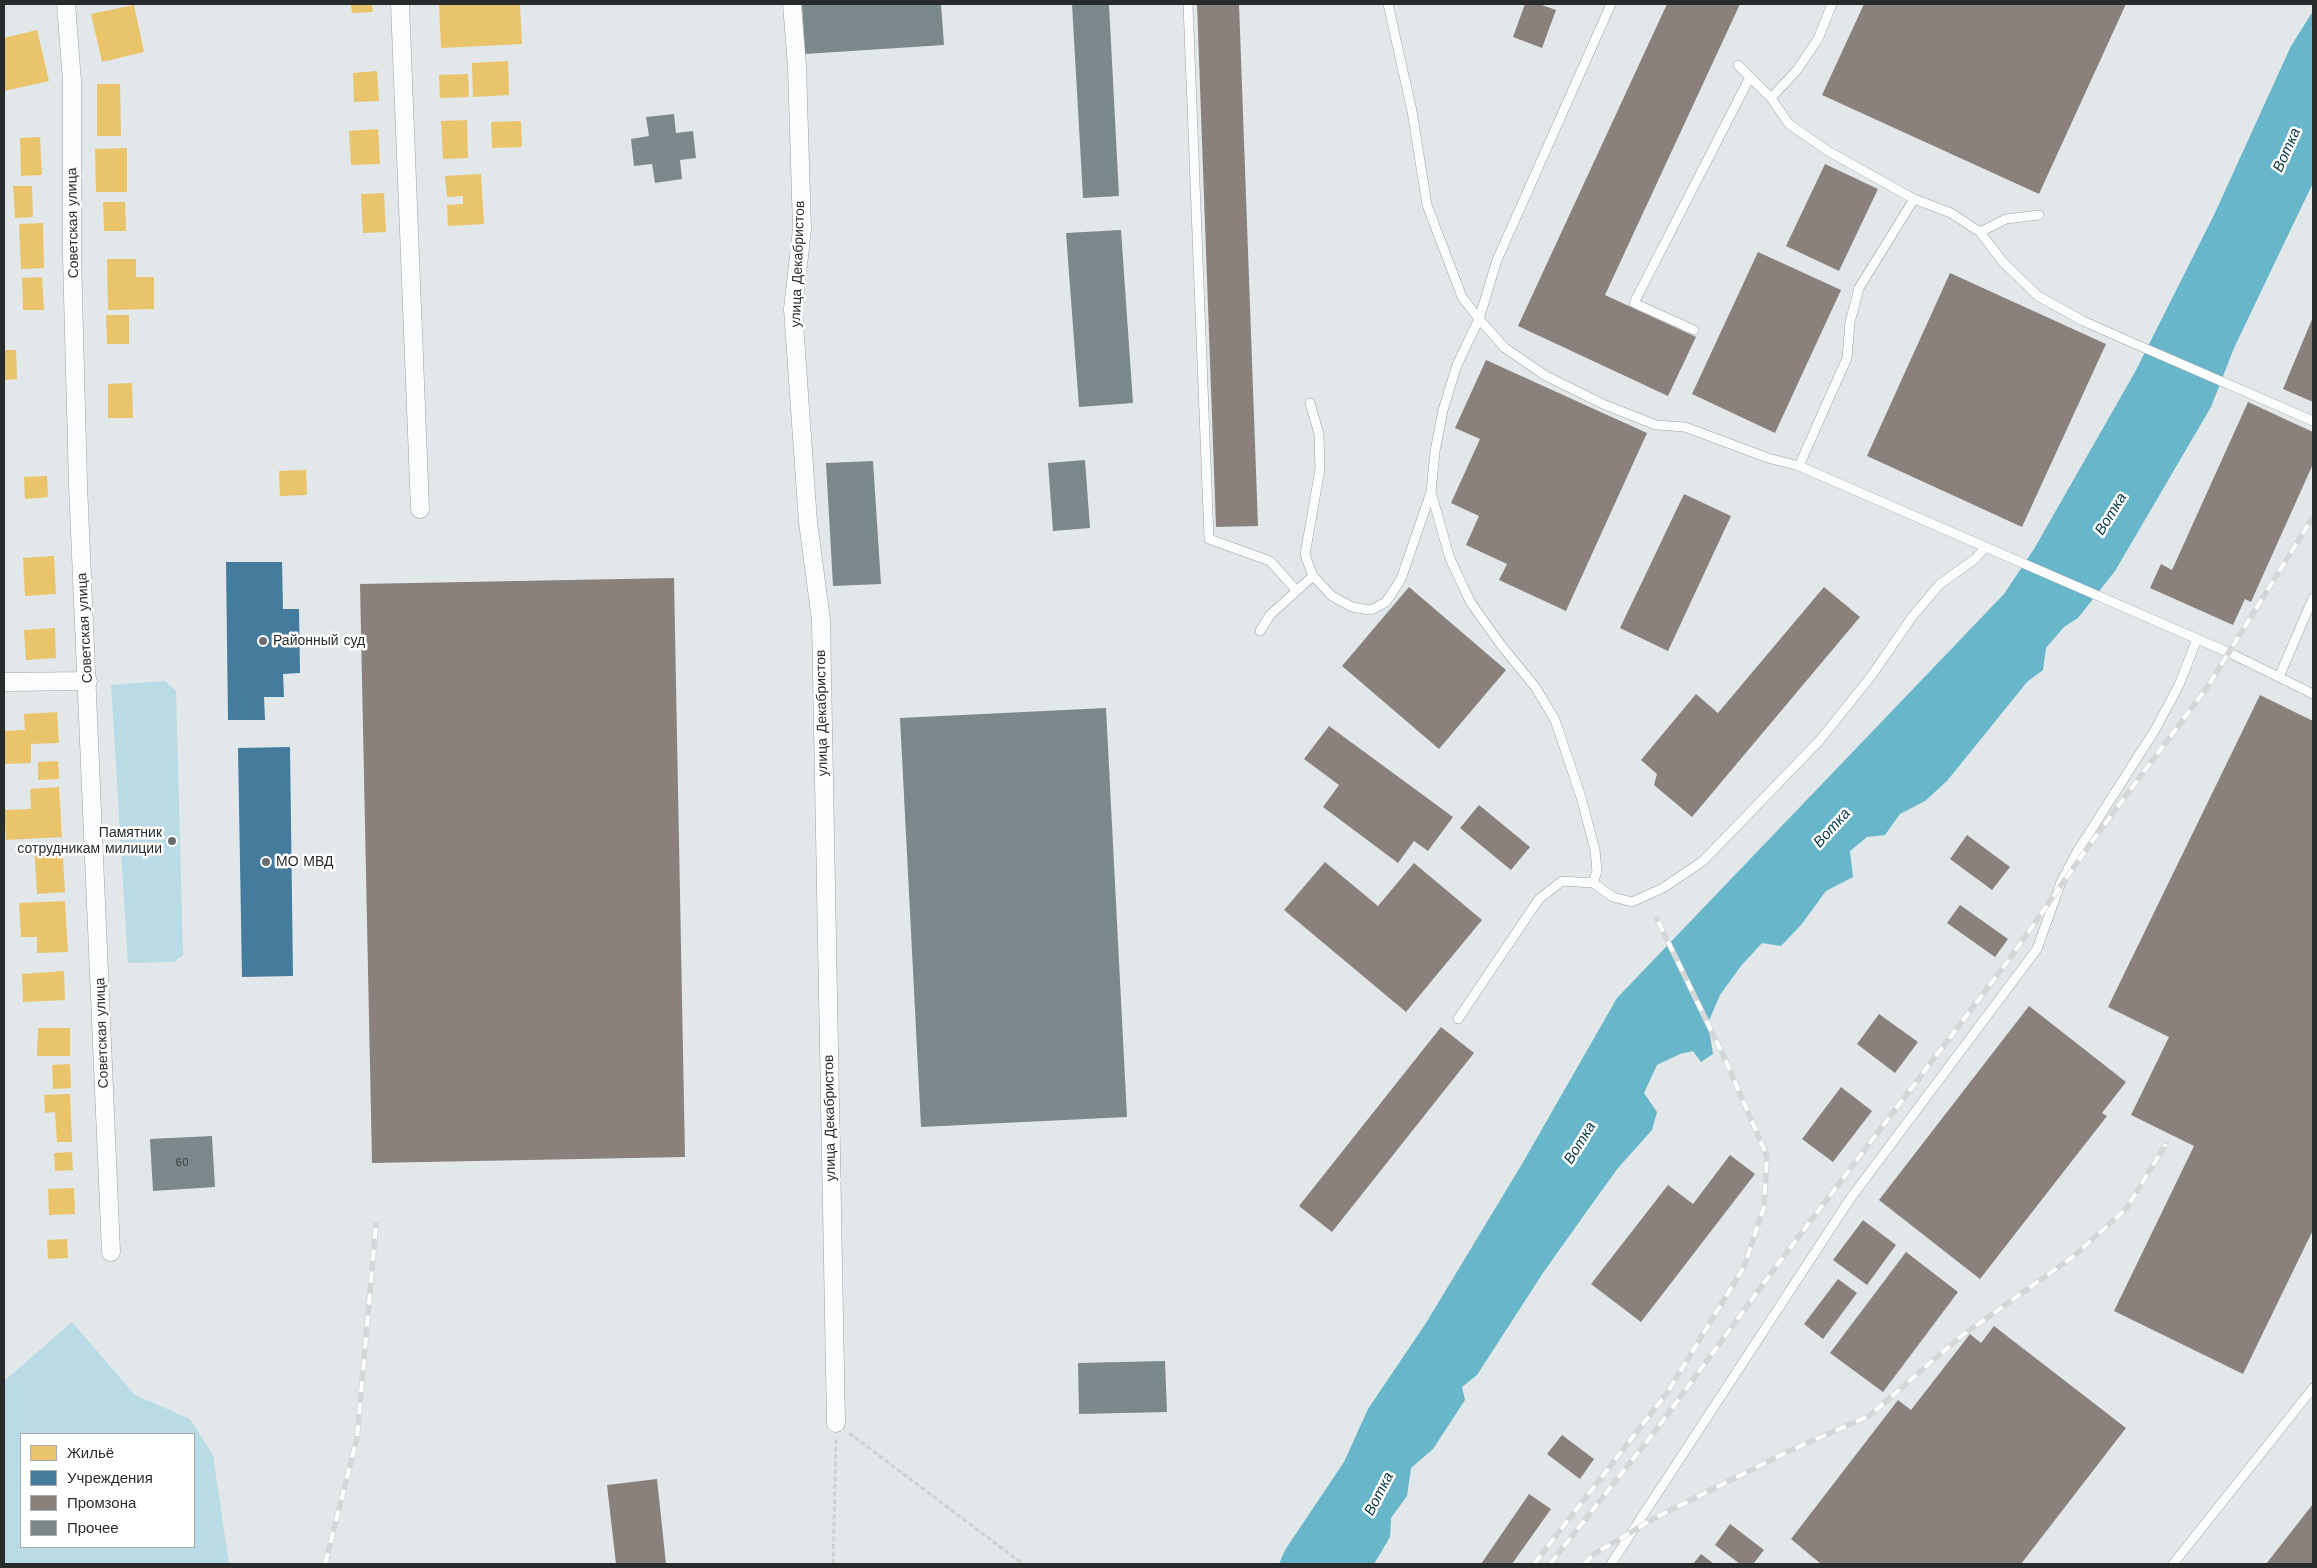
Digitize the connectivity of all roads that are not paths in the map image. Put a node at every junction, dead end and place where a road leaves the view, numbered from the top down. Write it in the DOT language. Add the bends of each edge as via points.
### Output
graph roads {
  1 [pos="66,4"];
  2 [pos="400,4"];
  3 [pos="792,4"];
  4 [pos="1188,4"];
  5 [pos="1388,4"];
  6 [pos="1611,4"];
  7 [pos="1832,4"];
  8 [pos="1738,65"];
  9 [pos="1750,76"];
  10 [pos="1771,98"];
  11 [pos="1914,199"];
  12 [pos="2039,216"];
  13 [pos="1980,232"];
  14 [pos="1478,320"];
  15 [pos="1694,330"];
  16 [pos="1310,403"];
  17 [pos="2313,421"];
  18 [pos="1799,466"];
  19 [pos="1431,492"];
  20 [pos="420,509"];
  21 [pos="1985,548"];
  22 [pos="1314,576"];
  23 [pos="1296,590"];
  24 [pos="2313,598"];
  25 [pos="1260,631"];
  26 [pos="2197,639"];
  27 [pos="2278,677"];
  28 [pos="88,681"];
  29 [pos="4,682"];
  30 [pos="2313,694"];
  31 [pos="1593,883"];
  32 [pos="1458,1019"];
  33 [pos="111,1252"];
  34 [pos="2312,1392"];
  35 [pos="836,1423"];
  36 [pos="1611,1564"];
  37 [pos="2173,1564"];
  1 -- 28 [label="street, Советская улица" via="72,81 72,257 78,485"];
  2 -- 20 [label="street"];
  3 -- 35 [label="street, улица Декабристов" via="802,229 793,309 808,522 821,620"];
  4 -- 23 [label="lane" via="1209,539 1270,561"];
  5 -- 14 [label="lane" via="1412,112 1427,205 1462,297"];
  6 -- 14 [label="lane" via="1497,260"];
  7 -- 10 [label="lane" via="1818,40 1797,70"];
  8 -- 9 [label="lane"];
  9 -- 10 [label="lane"];
  9 -- 15 [label="lane" via="1634,303"];
  10 -- 11 [label="lane" via="1789,124 1828,151"];
  11 -- 13 [label="lane" via="1951,213"];
  11 -- 18 [label="lane" via="1858,288 1850,322 1847,358"];
  12 -- 13 [label="lane" via="2006,219"];
  13 -- 17 [label="lane" via="2003,262 2038,296 2084,321"];
  14 -- 18 [label="lane" via="1505,348 1546,376 1605,405 1656,424 1685,427"];
  14 -- 19 [label="lane" via="1457,365 1443,410"];
  16 -- 22 [label="lane" via="1319,434 1320,461 1305,555"];
  18 -- 21 [label="lane"];
  19 -- 22 [label="lane" via="1401,579 1386,602 1371,610 1352,607 1332,596"];
  19 -- 31 [label="lane" via="1450,559 1472,603 1536,688 1555,720 1595,850 1597,871"];
  21 -- 26 [label="lane"];
  21 -- 31 [label="lane" via="1940,584 1820,740 1703,861 1662,888 1632,902 1613,898"];
  22 -- 23 [label="lane"];
  23 -- 25 [label="lane" via="1270,615"];
  24 -- 27 [label="lane"];
  26 -- 27 [label="lane"];
  26 -- 36 [label="lane" via="2179,685 2155,730 2065,875 2037,949 1850,1199"];
  27 -- 30 [label="lane"];
  28 -- 29 [label="street"];
  28 -- 33 [label="street, Советская улица"];
  31 -- 32 [label="lane" via="1562,881 1539,899"];
  34 -- 37 [label="lane"];
}
